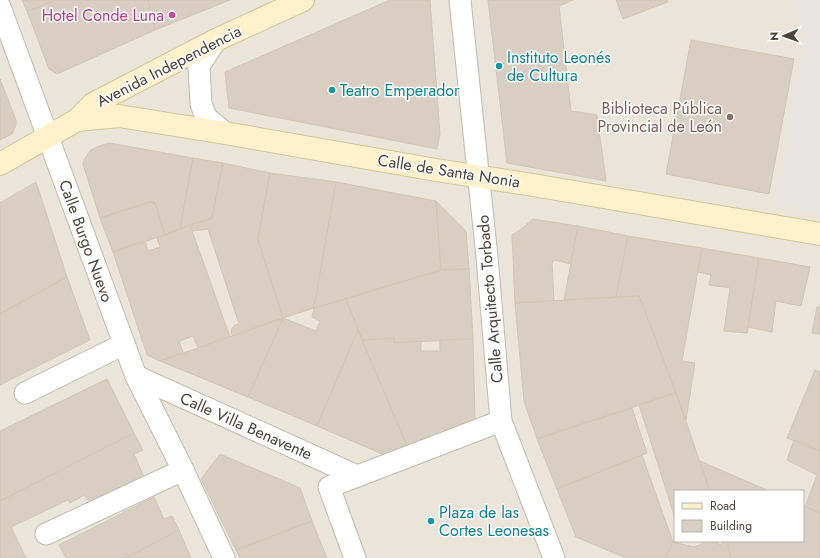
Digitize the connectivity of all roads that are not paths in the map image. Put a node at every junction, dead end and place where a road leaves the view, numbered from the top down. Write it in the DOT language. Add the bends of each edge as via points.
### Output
graph roads {
  1 [pos="302,0"];
  2 [pos="460,0"];
  3 [pos="0,8"];
  4 [pos="216,40"];
  5 [pos="77,120"];
  6 [pos="225,133"];
  7 [pos="48,138"];
  8 [pos="0,164"];
  9 [pos="478,177"];
  10 [pos="820,234"];
  11 [pos="124,344"];
  12 [pos="136,376"];
  13 [pos="25,393"];
  14 [pos="501,421"];
  15 [pos="183,470"];
  16 [pos="357,476"];
  17 [pos="46,534"];
  18 [pos="224,558"];
  19 [pos="356,558"];
  20 [pos="554,558"];
  1 -- 4 [label="main road, Avenida Independencia"];
  2 -- 9 [label="street, Calle Arquitecto Torbado"];
  3 -- 7 [label="street, Calle Burgo Nuevo"];
  4 -- 5 [label="main road, Avenida Independencia" via="93,104"];
  4 -- 6 [label="street" via="199,66 202,104 206,117"];
  5 -- 6 [label="main road, Calle de Santa Nonia" via="119,116"];
  5 -- 7 [label="main road, Avenida Independencia"];
  6 -- 9 [label="main road, Calle de Santa Nonia"];
  7 -- 8 [label="main road, Avenida Independencia"];
  7 -- 11 [label="street, Calle Burgo Nuevo"];
  9 -- 10 [label="main road, Calle de Santa Nonia"];
  9 -- 14 [label="street, Calle Arquitecto Torbado"];
  11 -- 12 [label="street, Calle Burgo Nuevo"];
  11 -- 13 [label="street"];
  12 -- 15 [label="street, Calle Burgo Nuevo"];
  12 -- 16 [label="street, Calle Villa Benavente"];
  14 -- 16 [label="street"];
  14 -- 20 [label="street"];
  15 -- 17 [label="street"];
  15 -- 18 [label="street, Calle Burgo Nuevo"];
  16 -- 19 [label="street" via="329,487"];
}
